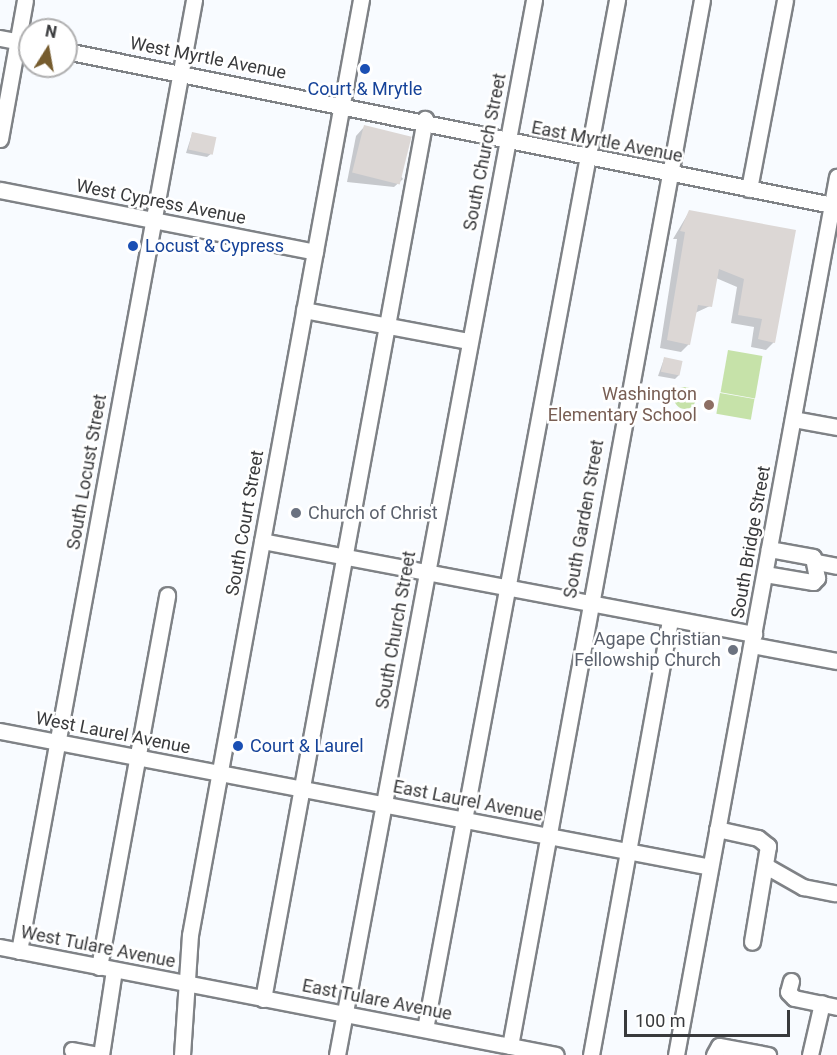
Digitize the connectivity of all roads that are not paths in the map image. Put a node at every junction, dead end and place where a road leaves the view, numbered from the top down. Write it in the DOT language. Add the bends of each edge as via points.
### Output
graph roads {
  1 [pos="25,0"];
  2 [pos="194,0"];
  3 [pos="361,0"];
  4 [pos="534,0"];
  5 [pos="617,0"];
  6 [pos="702,0"];
  7 [pos="785,0"];
  8 [pos="25,18"];
  9 [pos="0,38"];
  10 [pos="18,42"];
  11 [pos="78,53"];
  12 [pos="18,67"];
  13 [pos="181,73"];
  14 [pos="342,103"];
  15 [pos="425,119"];
  16 [pos="0,139"];
  17 [pos="507,139"];
  18 [pos="587,159"];
  19 [pos="668,174"];
  20 [pos="837,177"];
  21 [pos="750,189"];
  22 [pos="0,190"];
  23 [pos="832,205"];
  24 [pos="154,221"];
  25 [pos="315,252"];
  26 [pos="304,310"];
  27 [pos="386,326"];
  28 [pos="468,341"];
  29 [pos="793,419"];
  30 [pos="837,427"];
  31 [pos="262,541"];
  32 [pos="769,549"];
  33 [pos="341,556"];
  34 [pos="817,562"];
  35 [pos="837,566"];
  36 [pos="426,573"];
  37 [pos="765,574"];
  38 [pos="509,589"];
  39 [pos="167,595"];
  40 [pos="588,604"];
  41 [pos="670,619"];
  42 [pos="753,640"];
  43 [pos="837,661"];
  44 [pos="0,731"];
  45 [pos="57,742"];
  46 [pos="137,758"];
  47 [pos="219,773"];
  48 [pos="301,788"];
  49 [pos="383,805"];
  50 [pos="466,820"];
  51 [pos="717,830"];
  52 [pos="547,835"];
  53 [pos="629,851"];
  54 [pos="766,866"];
  55 [pos="710,867"];
  56 [pos="835,893"];
  57 [pos="752,942"];
  58 [pos="0,948"];
  59 [pos="19,951"];
  60 [pos="107,968"];
  61 [pos="791,981"];
  62 [pos="189,985"];
  63 [pos="263,999"];
  64 [pos="830,1005"];
  65 [pos="344,1014"];
  66 [pos="425,1029"];
  67 [pos="510,1046"];
  68 [pos="72,1050"];
  69 [pos="539,1053"];
  70 [pos="100,1055"];
  71 [pos="182,1055"];
  72 [pos="337,1055"];
  73 [pos="556,1055"];
  74 [pos="591,1055"];
  75 [pos="676,1055"];
  76 [pos="714,1055"];
  77 [pos="768,1055"];
  78 [pos="810,1055"];
  1 -- 8 [label="street"];
  2 -- 13 [label="street, South Locust Street"];
  3 -- 14 [label="street, South Court Street"];
  4 -- 17 [label="street, South Church Street"];
  5 -- 18 [label="street"];
  6 -- 19 [label="street, South Garden Street"];
  7 -- 21 [label="street"];
  9 -- 10 [label="street"];
  11 -- 13 [label="street, West Myrtle Avenue"];
  12 -- 16 [label="street"];
  13 -- 14 [label="street, West Myrtle Avenue"];
  13 -- 24 [label="street, South Locust Street"];
  14 -- 15 [label="street, East Myrtle Avenue"];
  14 -- 25 [label="street, South Court Street"];
  15 -- 17 [label="street, East Myrtle Avenue"];
  15 -- 27 [label="street"];
  17 -- 18 [label="street, East Myrtle Avenue"];
  17 -- 28 [label="street, South Church Street"];
  18 -- 19 [label="street, East Myrtle Avenue"];
  18 -- 38 [label="street"];
  19 -- 21 [label="street, East Myrtle Avenue"];
  19 -- 40 [label="street, South Garden Street"];
  20 -- 23 [label="street, South Bridge Street"];
  21 -- 23 [label="street, East Myrtle Avenue"];
  22 -- 24 [label="street, West Cypress Avenue"];
  23 -- 29 [label="street, South Bridge Street"];
  24 -- 25 [label="street, West Cypress Avenue"];
  24 -- 45 [label="street, South Locust Street"];
  25 -- 26 [label="street, South Court Street"];
  26 -- 27 [label="street"];
  26 -- 31 [label="street, South Court Street"];
  27 -- 28 [label="street"];
  27 -- 33 [label="street"];
  28 -- 36 [label="street, South Church Street"];
  29 -- 30 [label="street"];
  29 -- 32 [label="street, South Bridge Street"];
  31 -- 33 [label="street"];
  31 -- 47 [label="street, South Court Street"];
  32 -- 34 [label="street"];
  32 -- 37 [label="street, South Bridge Street"];
  33 -- 36 [label="street"];
  33 -- 48 [label="street"];
  34 -- 35 [label="street"];
  34 -- 37 [label="street" via="813,582"];
  36 -- 38 [label="street"];
  36 -- 49 [label="street, South Church Street"];
  37 -- 42 [label="street, South Bridge Street"];
  38 -- 40 [label="street"];
  38 -- 50 [label="street"];
  39 -- 46 [label="street"];
  40 -- 41 [label="street"];
  40 -- 52 [label="street, South Garden Street"];
  41 -- 42 [label="street"];
  41 -- 53 [label="street"];
  42 -- 43 [label="street"];
  42 -- 51 [label="street, South Bridge Street"];
  44 -- 45 [label="street, West Laurel Avenue"];
  45 -- 46 [label="street, West Laurel Avenue"];
  45 -- 59 [label="street, South Locust Street"];
  46 -- 47 [label="street, West Laurel Avenue"];
  46 -- 60 [label="street"];
  47 -- 48 [label="street, East Laurel Avenue"];
  47 -- 62 [label="street, South Court Street" via="190,935"];
  48 -- 49 [label="street, East Laurel Avenue"];
  48 -- 63 [label="street"];
  49 -- 50 [label="street, East Laurel Avenue"];
  49 -- 65 [label="street, South Church Street"];
  50 -- 52 [label="street, East Laurel Avenue"];
  50 -- 66 [label="street"];
  51 -- 54 [label="street" via="764,841"];
  51 -- 55 [label="street, South Bridge Street"];
  52 -- 53 [label="street, East Laurel Avenue"];
  52 -- 67 [label="street, South Garden Street"];
  53 -- 55 [label="street, East Laurel Avenue"];
  53 -- 74 [label="street"];
  54 -- 56 [label="street" via="803,887"];
  54 -- 57 [label="street"];
  55 -- 75 [label="street, South Bridge Street"];
  58 -- 59 [label="street, West Tulare Avenue"];
  59 -- 60 [label="street, West Tulare Avenue"];
  60 -- 62 [label="street, West Tulare Avenue"];
  60 -- 70 [label="street"];
  61 -- 64 [label="street" via="790,995"];
  62 -- 63 [label="street, East Tulare Avenue"];
  62 -- 71 [label="street, South Court Street"];
  63 -- 65 [label="street, East Tulare Avenue"];
  64 -- 78 [label="street"];
  65 -- 66 [label="street, East Tulare Avenue"];
  65 -- 72 [label="street, South Church Street"];
  66 -- 67 [label="street, East Tulare Avenue"];
  67 -- 69 [label="street, East Tulare Avenue"];
  68 -- 70 [label="street"];
  69 -- 73 [label="street, East Tulare Avenue"];
  76 -- 77 [label="street" via="719,1046"];
}
